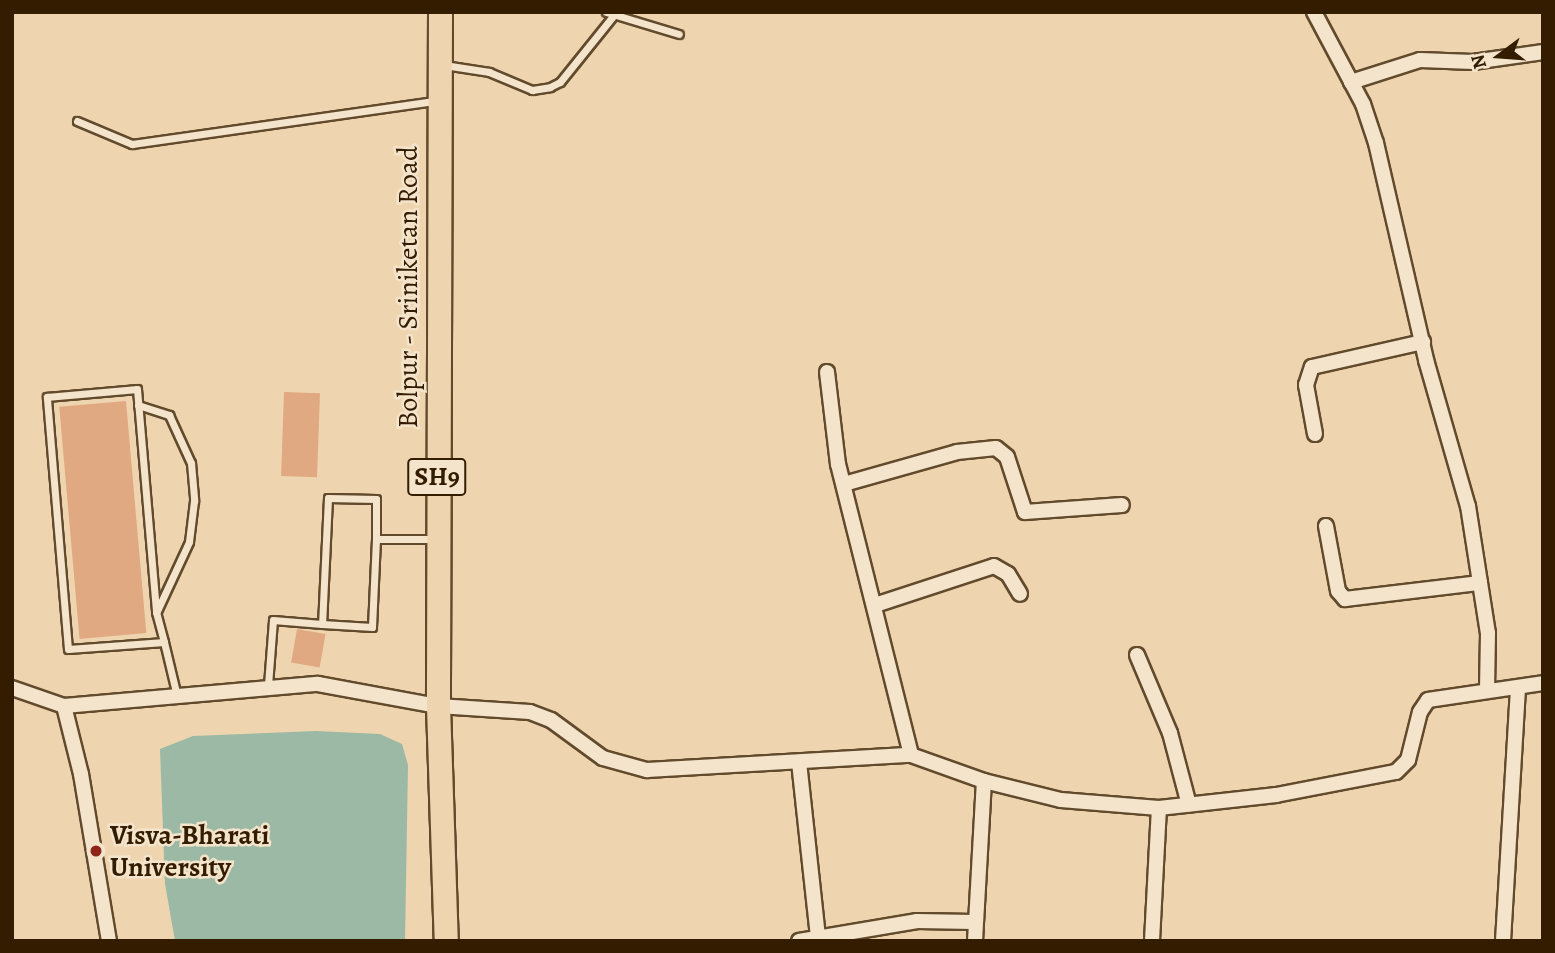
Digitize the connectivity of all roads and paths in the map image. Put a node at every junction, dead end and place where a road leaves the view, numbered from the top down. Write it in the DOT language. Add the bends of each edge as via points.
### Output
graph roads {
  1 [pos="440,12"];
  2 [pos="1314,12"];
  3 [pos="609,14"];
  4 [pos="679,34"];
  5 [pos="1543,52"];
  6 [pos="439,64"];
  7 [pos="1351,82"];
  8 [pos="439,101"];
  9 [pos="77,121"];
  10 [pos="1423,342"];
  11 [pos="827,372"];
  12 [pos="138,405"];
  13 [pos="1315,435"];
  14 [pos="844,484"];
  15 [pos="1122,505"];
  16 [pos="1326,526"];
  17 [pos="376,539"];
  18 [pos="437,539"];
  19 [pos="1480,583"];
  20 [pos="1020,594"];
  21 [pos="875,604"];
  22 [pos="156,612"];
  23 [pos="322,624"];
  24 [pos="164,642"];
  25 [pos="1137,655"];
  26 [pos="1543,683"];
  27 [pos="268,685"];
  28 [pos="12,688"];
  29 [pos="1518,688"];
  30 [pos="1487,689"];
  31 [pos="177,696"];
  32 [pos="64,706"];
  33 [pos="438,706"];
  34 [pos="911,755"];
  35 [pos="799,762"];
  36 [pos="984,781"];
  37 [pos="1189,805"];
  38 [pos="1159,808"];
  39 [pos="974,922"];
  40 [pos="818,937"];
  41 [pos="109,941"];
  42 [pos="446,941"];
  43 [pos="799,941"];
  44 [pos="975,941"];
  45 [pos="1152,941"];
  46 [pos="1503,941"];
  1 -- 6 [label="main road, Bolpur - Sriniketan Road / SH9"];
  2 -- 7 [label="street"];
  3 -- 4 [label="lane"];
  3 -- 6 [label="lane" via="560,82 550,87 532,90 489,72"];
  5 -- 7 [label="street" via="1473,62 1420,60"];
  6 -- 8 [label="main road, Bolpur - Sriniketan Road / SH9"];
  7 -- 10 [label="street" via="1376,143"];
  8 -- 9 [label="lane" via="132,144"];
  8 -- 18 [label="main road, Bolpur - Sriniketan Road / SH9"];
  10 -- 13 [label="street" via="1312,367 1306,385"];
  10 -- 19 [label="street" via="1468,506"];
  11 -- 14 [label="street"];
  12 -- 22 [label="lane"];
  12 -- 22 [label="lane" via="169,415 191,463 194,501 189,542"];
  12 -- 24 [label="lane" via="137,389 47,397 68,649"];
  14 -- 15 [label="street" via="957,452 996,448 1007,457 1025,512 1055,506"];
  14 -- 21 [label="street"];
  16 -- 19 [label="street" via="1338,590 1345,599"];
  17 -- 18 [label="lane"];
  17 -- 23 [label="lane" via="372,628"];
  17 -- 23 [label="lane" via="376,499 328,498"];
  18 -- 33 [label="main road, Bolpur - Sriniketan Road / SH9"];
  19 -- 30 [label="street" via="1488,633"];
  20 -- 21 [label="street" via="1008,574 994,566"];
  21 -- 34 [label="street"];
  22 -- 24 [label="lane"];
  23 -- 27 [label="lane" via="273,621"];
  24 -- 31 [label="lane"];
  25 -- 37 [label="street" via="1174,744"];
  26 -- 29 [label="street"];
  27 -- 31 [label="street"];
  27 -- 33 [label="street" via="318,684"];
  28 -- 32 [label="street"];
  29 -- 30 [label="street"];
  29 -- 46 [label="street"];
  30 -- 37 [label="street" via="1428,700 1420,712 1408,760 1396,772 1300,792"];
  31 -- 32 [label="street"];
  32 -- 41 [label="street" via="81,774"];
  33 -- 35 [label="street" via="530,712 551,720 603,758 647,770"];
  33 -- 42 [label="main road, Bolpur - Sriniketan Road / SH9"];
  34 -- 35 [label="street"];
  34 -- 36 [label="street"];
  35 -- 40 [label="street"];
  36 -- 38 [label="street" via="1061,800"];
  36 -- 39 [label="street"];
  37 -- 38 [label="street"];
  38 -- 45 [label="street"];
  39 -- 40 [label="street" via="917,921"];
  39 -- 44 [label="street"];
  40 -- 43 [label="street"];
}
